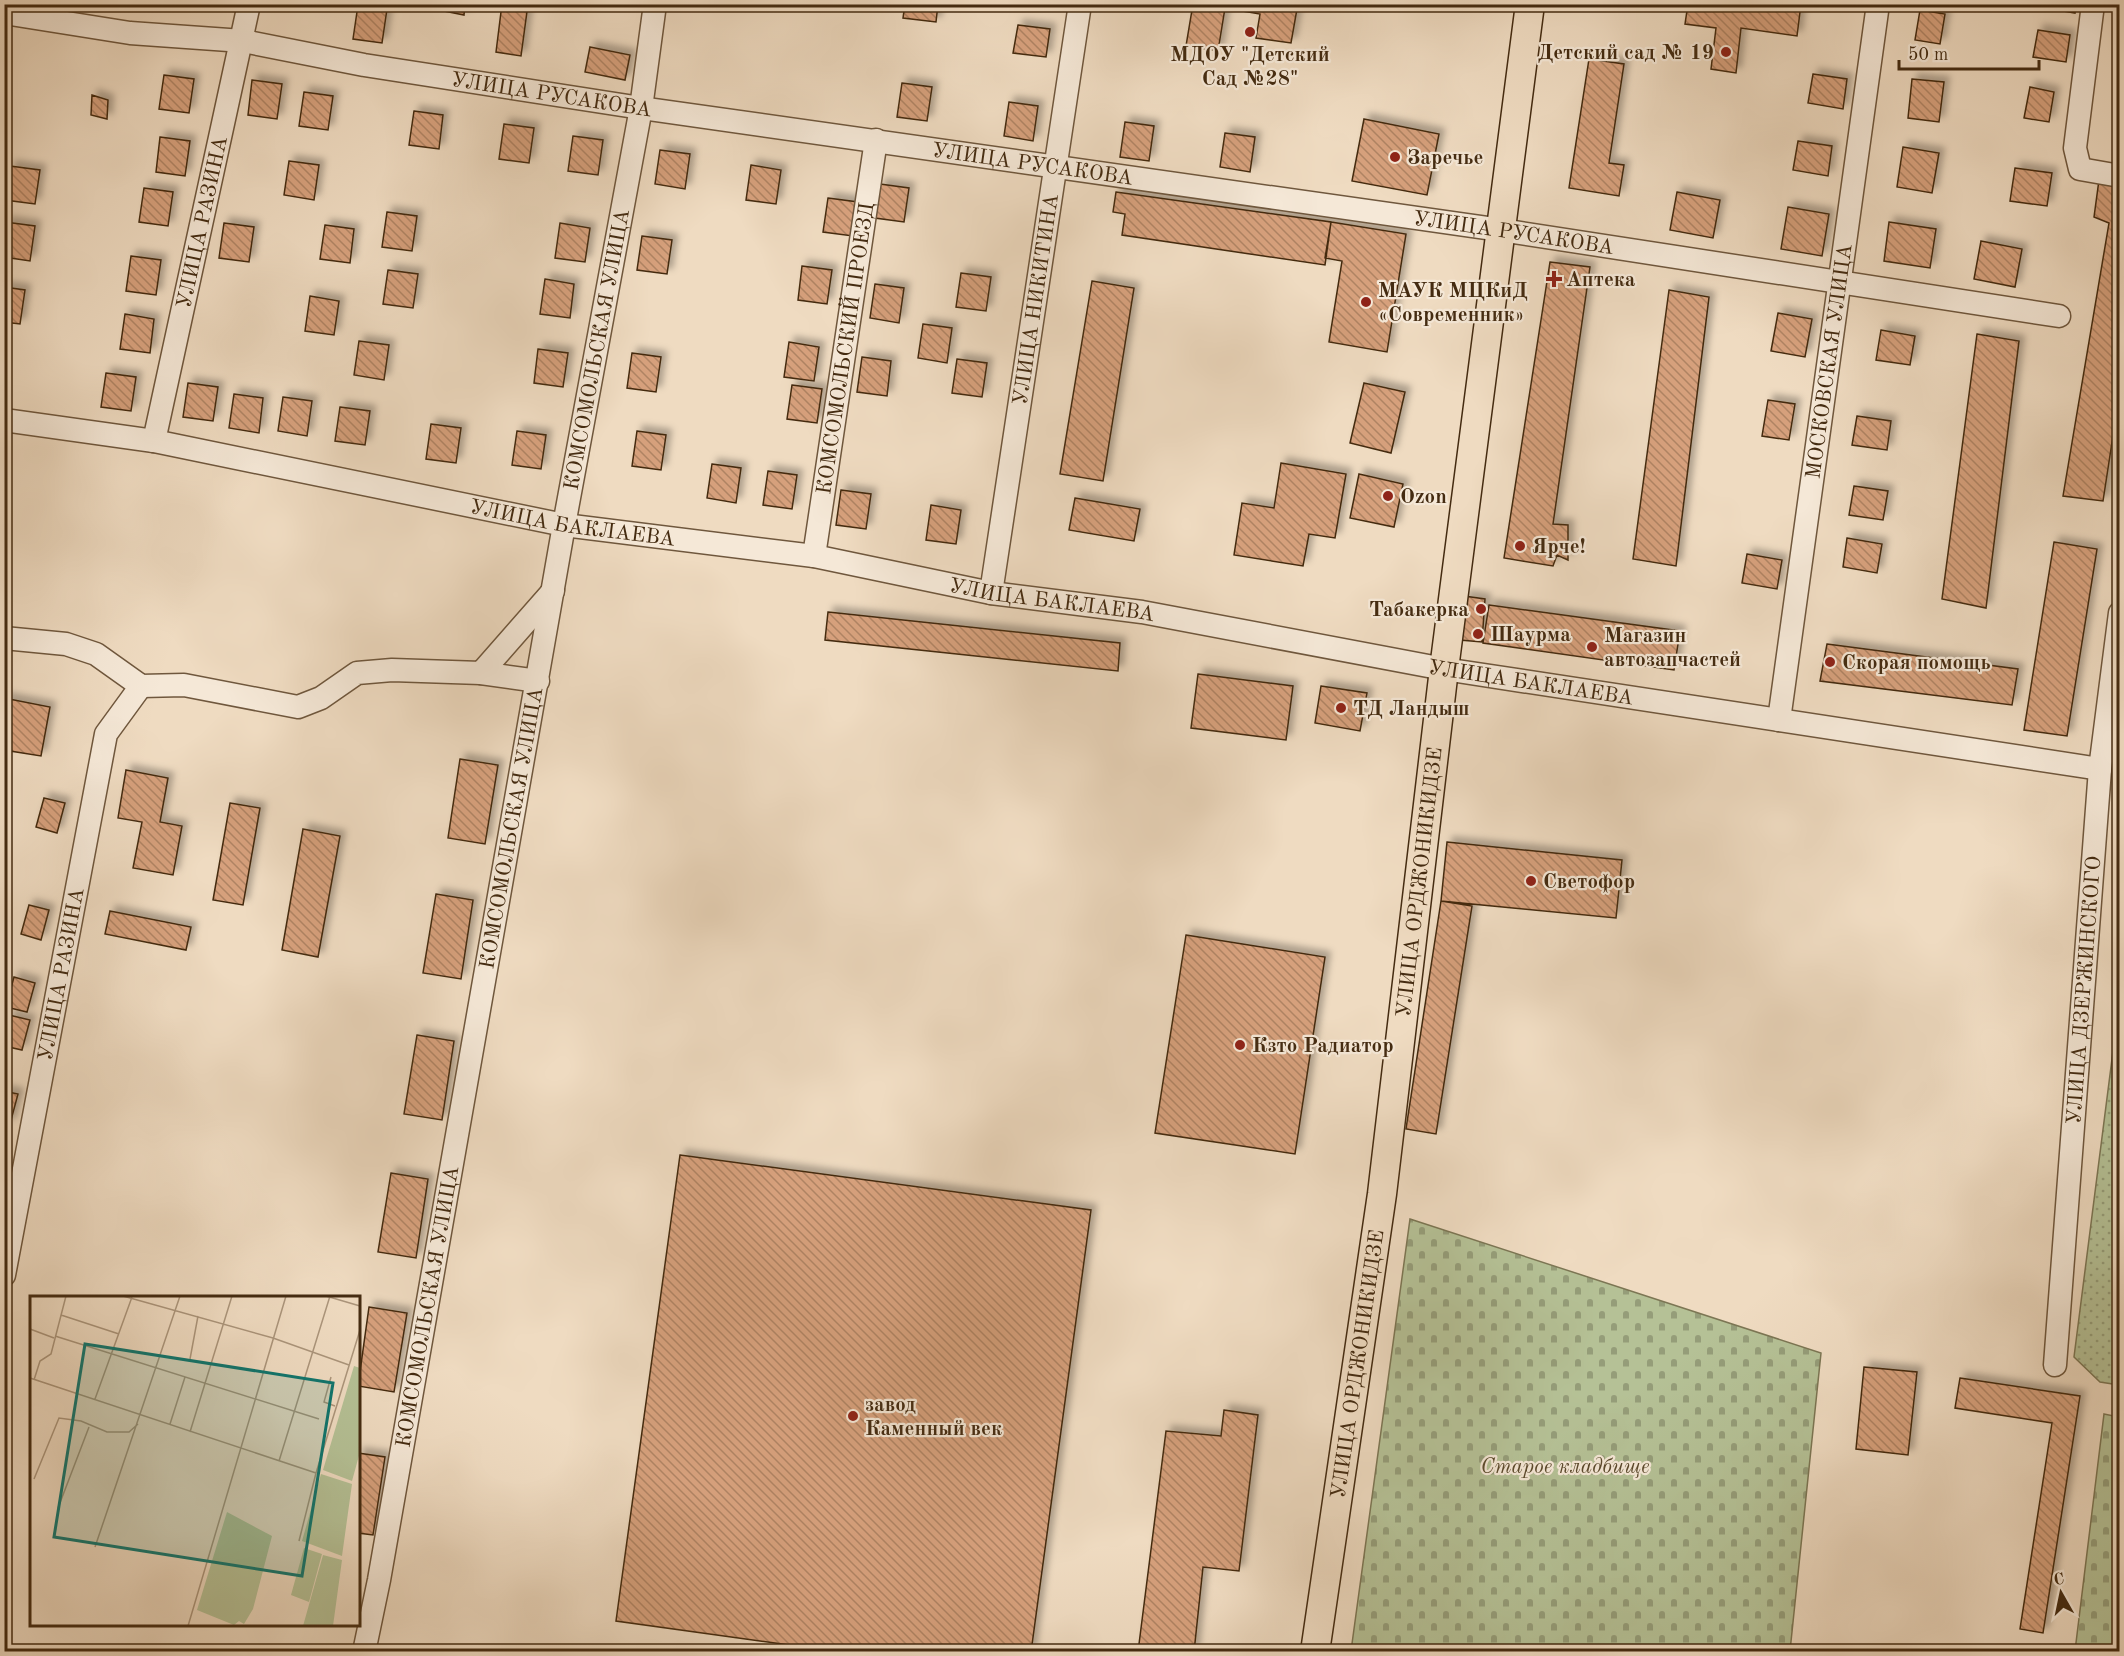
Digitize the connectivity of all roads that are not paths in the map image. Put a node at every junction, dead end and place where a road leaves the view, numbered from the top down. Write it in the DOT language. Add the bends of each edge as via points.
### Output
graph roads {
  1 [pos="249,4"];
  2 [pos="655,4"];
  3 [pos="1080,4"];
  4 [pos="1530,4"];
  5 [pos="1878,4"];
  6 [pos="2094,4"];
  7 [pos="4,13"];
  8 [pos="243,41"];
  9 [pos="640,108"];
  10 [pos="876,140"];
  11 [pos="1057,166"];
  12 [pos="2120,176"];
  13 [pos="1500,230"];
  14 [pos="1839,283"];
  15 [pos="2059,316"];
  16 [pos="4,420"];
  17 [pos="154,441"];
  18 [pos="564,525"];
  19 [pos="814,556"];
  20 [pos="553,591"];
  21 [pos="991,593"];
  22 [pos="2120,613"];
  23 [pos="4,638"];
  24 [pos="1444,669"];
  25 [pos="481,672"];
  26 [pos="538,681"];
  27 [pos="141,686"];
  28 [pos="1779,720"];
  29 [pos="2100,769"];
  30 [pos="4,1275"];
  31 [pos="2055,1365"];
  32 [pos="364,1652"];
  33 [pos="1315,1652"];
  1 -- 8 [label="street, УЛИЦА РАЗИНА"];
  2 -- 9 [label="street, КОМСОМОЛЬСКАЯ УЛИЦА"];
  3 -- 11 [label="street, УЛИЦА НИКИТИНА"];
  4 -- 13 [label="main road, УЛИЦА ОРДЖОНИКИДЗЕ"];
  5 -- 14 [label="street, МОСКОВСКАЯ УЛИЦА"];
  6 -- 12 [label="street" via="2075,148 2080,169"];
  7 -- 8 [label="street, УЛИЦА РУСАКОВА" via="130,33"];
  8 -- 9 [label="street, УЛИЦА РУСАКОВА" via="364,65"];
  8 -- 17 [label="street, УЛИЦА РАЗИНА"];
  9 -- 10 [label="street, УЛИЦА РУСАКОВА"];
  9 -- 18 [label="street, КОМСОМОЛЬСКАЯ УЛИЦА"];
  10 -- 11 [label="street, УЛИЦА РУСАКОВА"];
  10 -- 19 [label="street, КОМСОМОЛЬСКИЙ ПРОЕЗД"];
  11 -- 13 [label="street, УЛИЦА РУСАКОВА"];
  11 -- 21 [label="street, УЛИЦА НИКИТИНА"];
  13 -- 14 [label="street, УЛИЦА РУСАКОВА"];
  13 -- 24 [label="main road, УЛИЦА ОРДЖОНИКИДЗЕ"];
  14 -- 15 [label="street, УЛИЦА РУСАКОВА"];
  14 -- 28 [label="street, МОСКОВСКАЯ УЛИЦА"];
  16 -- 17 [label="street, УЛИЦА БАКЛАЕВА"];
  17 -- 18 [label="street, УЛИЦА БАКЛАЕВА"];
  18 -- 19 [label="street, УЛИЦА БАКЛАЕВА"];
  18 -- 20 [label="street, КОМСОМОЛЬСКАЯ УЛИЦА"];
  19 -- 21 [label="street, УЛИЦА БАКЛАЕВА"];
  20 -- 25 [label="street"];
  20 -- 26 [label="street, КОМСОМОЛЬСКАЯ УЛИЦА"];
  21 -- 24 [label="street, УЛИЦА БАКЛАЕВА" via="1142,612"];
  22 -- 29 [label="street, УЛИЦА ДЗЕРЖИНСКОГО"];
  23 -- 27 [label="street" via="66,644 96,654"];
  24 -- 28 [label="street, УЛИЦА БАКЛАЕВА"];
  24 -- 33 [label="main road, УЛИЦА ОРДЖОНИКИДЗЕ" via="1382,1194"];
  25 -- 26 [label="street"];
  25 -- 27 [label="street" via="357,673 321,698 298,707 184,685"];
  26 -- 32 [label="street, КОМСОМОЛЬСКАЯ УЛИЦА" via="380,1580"];
  27 -- 30 [label="street, УЛИЦА РАЗИНА" via="106,734"];
  28 -- 29 [label="street, УЛИЦА БАКЛАЕВА"];
  29 -- 31 [label="street, УЛИЦА ДЗЕРЖИНСКОГО"];
}
